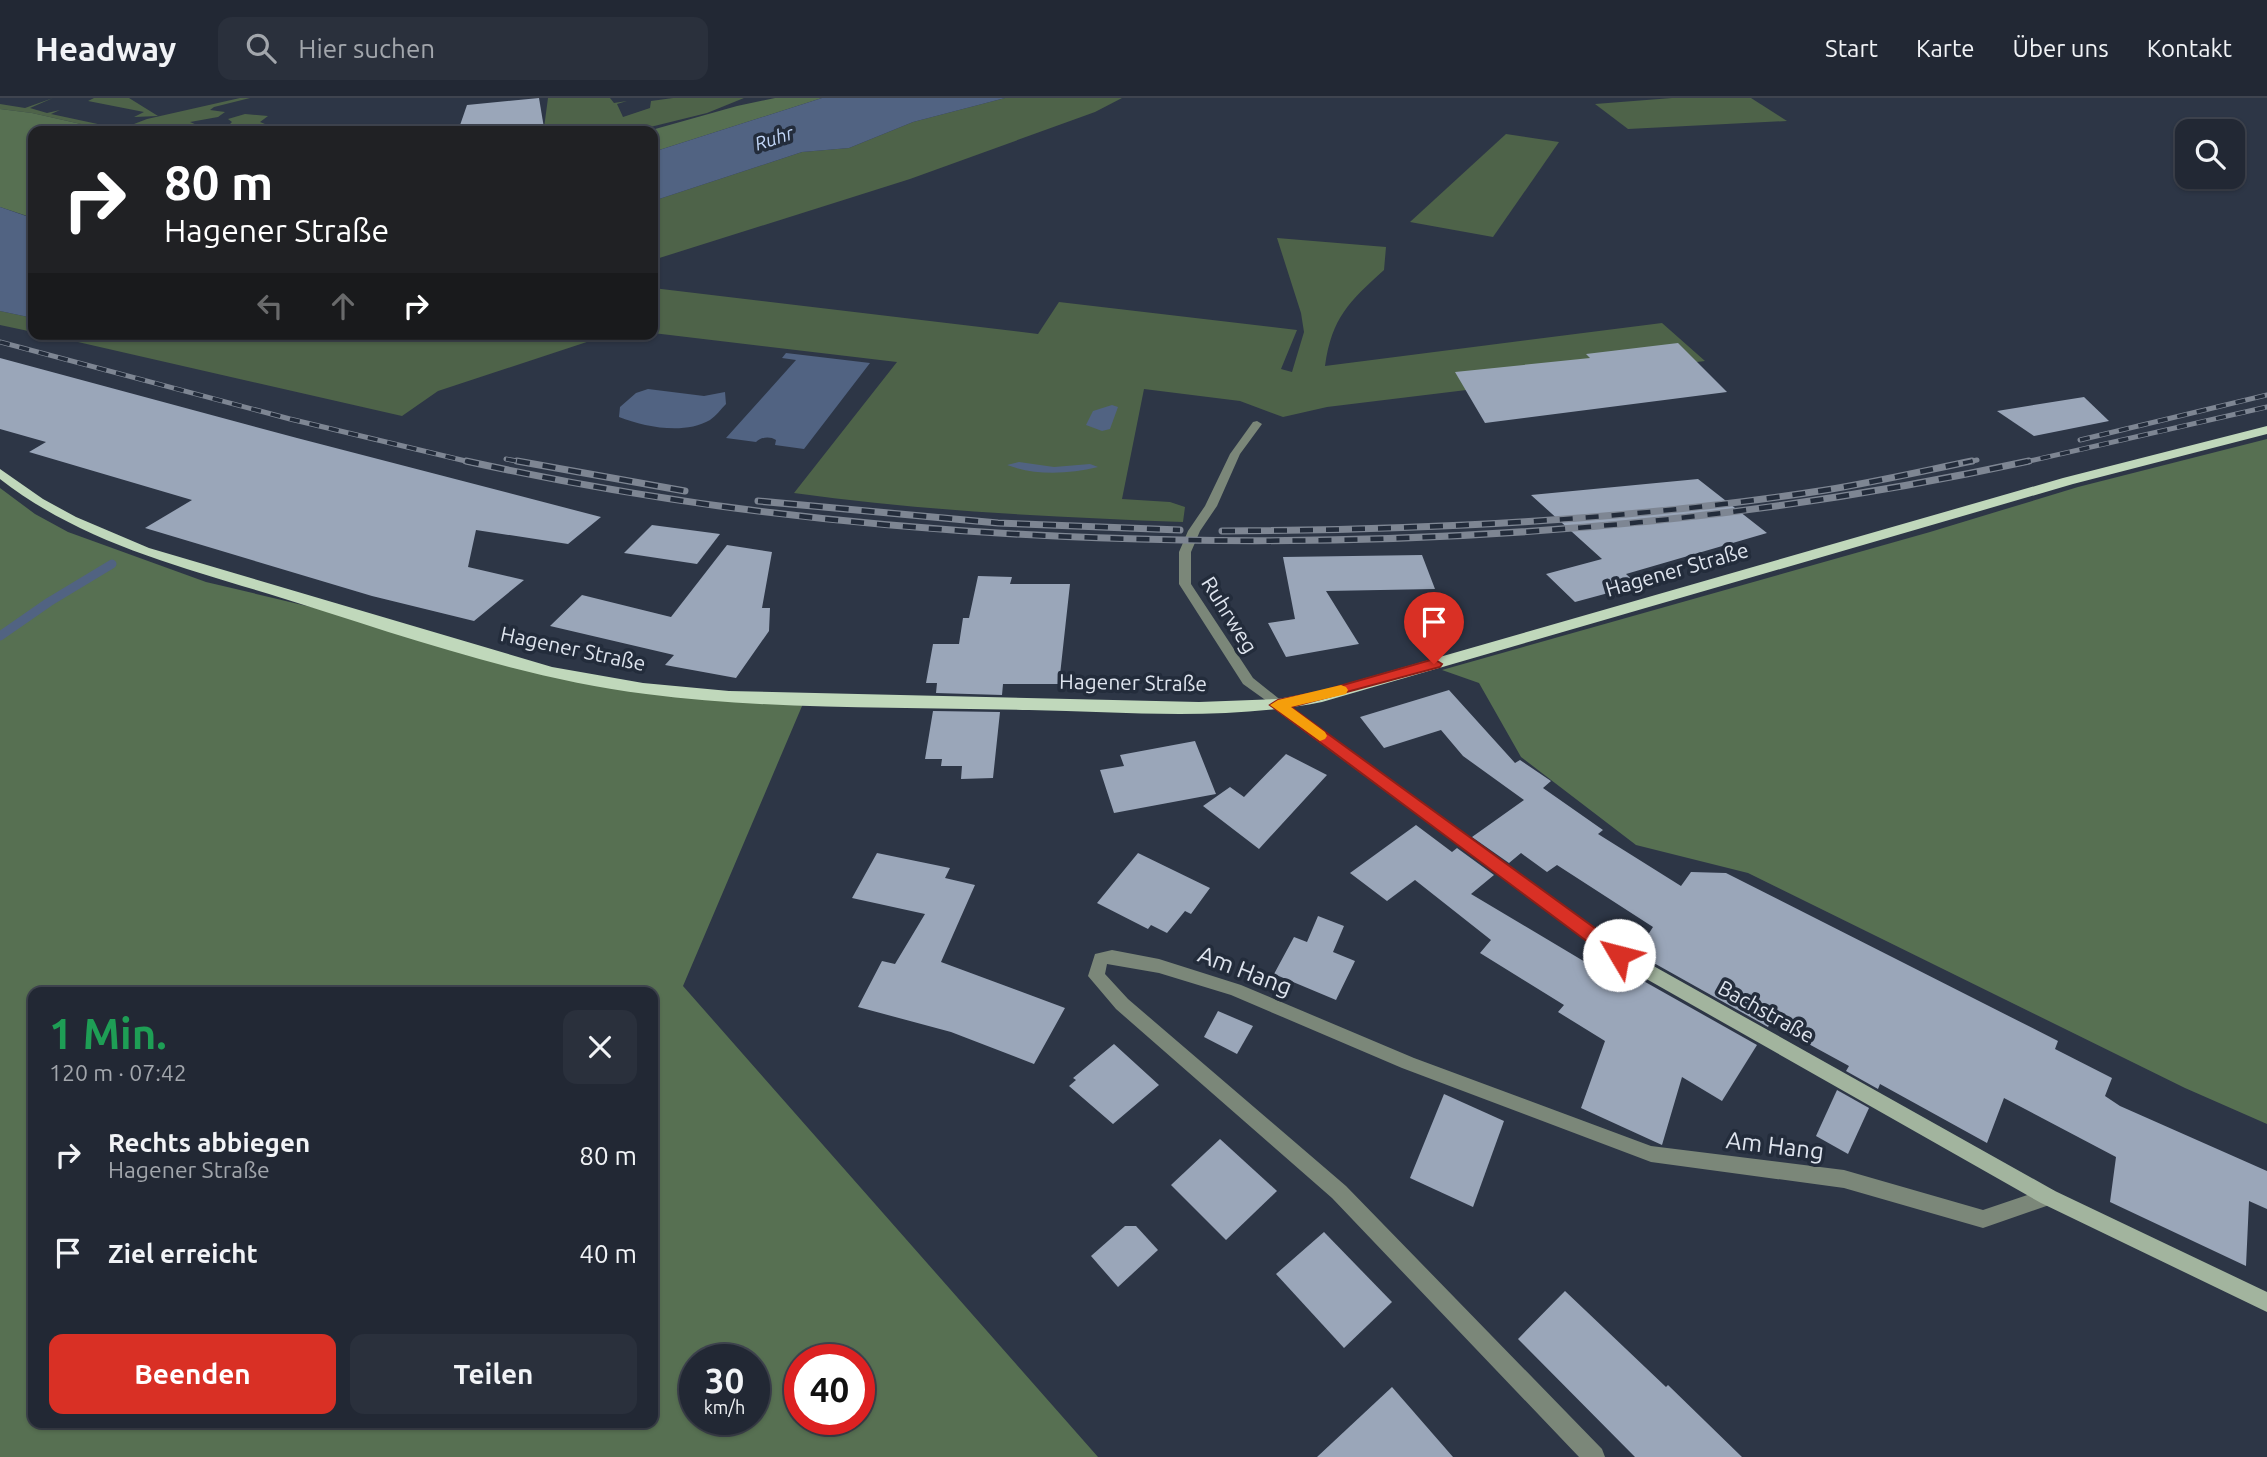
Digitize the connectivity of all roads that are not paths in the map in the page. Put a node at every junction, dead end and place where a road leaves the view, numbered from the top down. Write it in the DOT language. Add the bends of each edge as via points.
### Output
graph roads {
  1 [pos="1257,424"];
  2 [pos="2267,430"];
  3 [pos="0,473"];
  4 [pos="1278,705"];
  5 [pos="2048,1197"];
  6 [pos="2267,1302"];
  7 [pos="1594,1457"];
  1 -- 4 [label="street, Ruhrweg" via="1235,454 1194,531 1185,552 1185,584 1248,681"];
  2 -- 4 [label="main road, Hagener Straße" via="2067,481"];
  3 -- 4 [label="main road, Hagener Straße" via="71,520 144,551 552,672 729,697 1199,708"];
  4 -- 5 [label="street, Bachstraße" via="1619,955"];
  5 -- 6 [label="street, Bachstraße"];
  5 -- 7 [label="street, Am Hang" via="1983,1219 1844,1179 1651,1154 1408,1063 1235,990 1159,966 1101,959 1096,976 1122,1004 1339,1192"];
}
